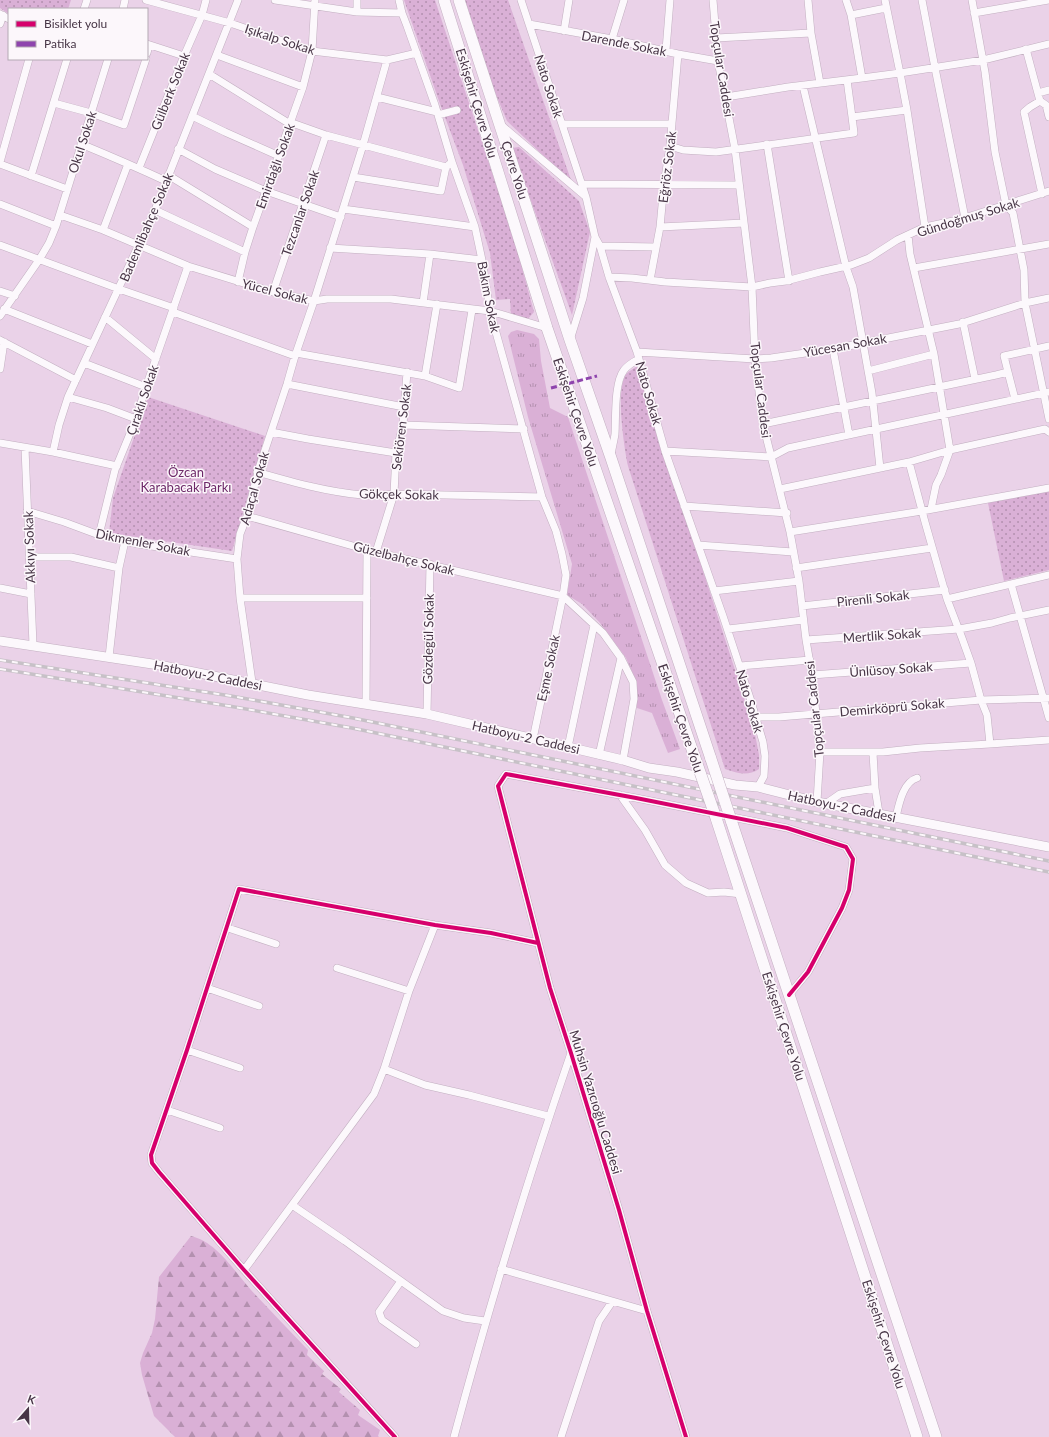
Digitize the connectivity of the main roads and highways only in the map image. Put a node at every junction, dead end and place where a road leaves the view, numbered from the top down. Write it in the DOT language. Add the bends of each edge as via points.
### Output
graph roads {
  1 [pos="444,0"];
  2 [pos="459,0"];
  3 [pos="570,340"];
  4 [pos="0,641"];
  5 [pos="1049,847"];
  6 [pos="917,1437"];
  7 [pos="936,1437"];
  1 -- 6 [label="highway, Eskişehir Çevre Yolu, bridge" via="547,328 716,818"];
  2 -- 3 [label="highway, Çevre Yolu"];
  3 -- 7 [label="highway, Eskişehir Çevre Yolu, bridge"];
  4 -- 5 [label="main road, Hatboyu-2 Caddesi" via="108,657 252,682 308,695 427,714 568,746 649,768 758,787"];
}
